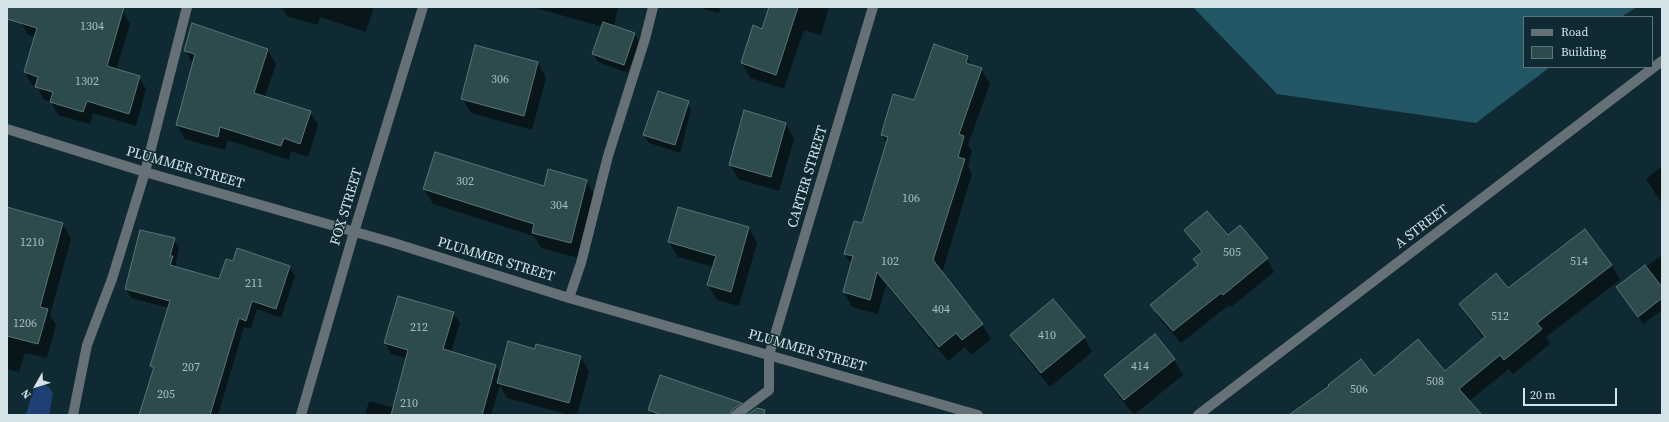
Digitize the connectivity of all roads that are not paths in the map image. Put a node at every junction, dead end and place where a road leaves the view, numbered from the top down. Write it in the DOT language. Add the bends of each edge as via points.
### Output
graph roads {
  1 [pos="187,7"];
  2 [pos="423,7"];
  3 [pos="653,7"];
  4 [pos="873,7"];
  5 [pos="1662,61"];
  6 [pos="1653,68"];
  7 [pos="1653,68"];
  8 [pos="7,129"];
  9 [pos="145,172"];
  10 [pos="354,232"];
  11 [pos="570,298"];
  12 [pos="769,355"];
  13 [pos="74,415"];
  14 [pos="301,415"];
  15 [pos="736,415"];
  16 [pos="978,415"];
  17 [pos="1198,415"];
  1 -- 9 [label="street"];
  2 -- 10 [label="street, FOX STREET"];
  3 -- 11 [label="street" via="608,156"];
  4 -- 12 [label="street, CARTER STREET"];
  5 -- 6 [label="street, A STREET"];
  7 -- 17 [label="street, A STREET"];
  8 -- 9 [label="street, PLUMMER STREET"];
  9 -- 10 [label="street, PLUMMER STREET"];
  9 -- 13 [label="street" via="112,279 87,345"];
  10 -- 11 [label="street, PLUMMER STREET"];
  10 -- 14 [label="street, FOX STREET"];
  11 -- 12 [label="street, PLUMMER STREET"];
  12 -- 15 [label="street, CARTER STREET" via="769,390"];
  12 -- 16 [label="street, PLUMMER STREET"];
}
